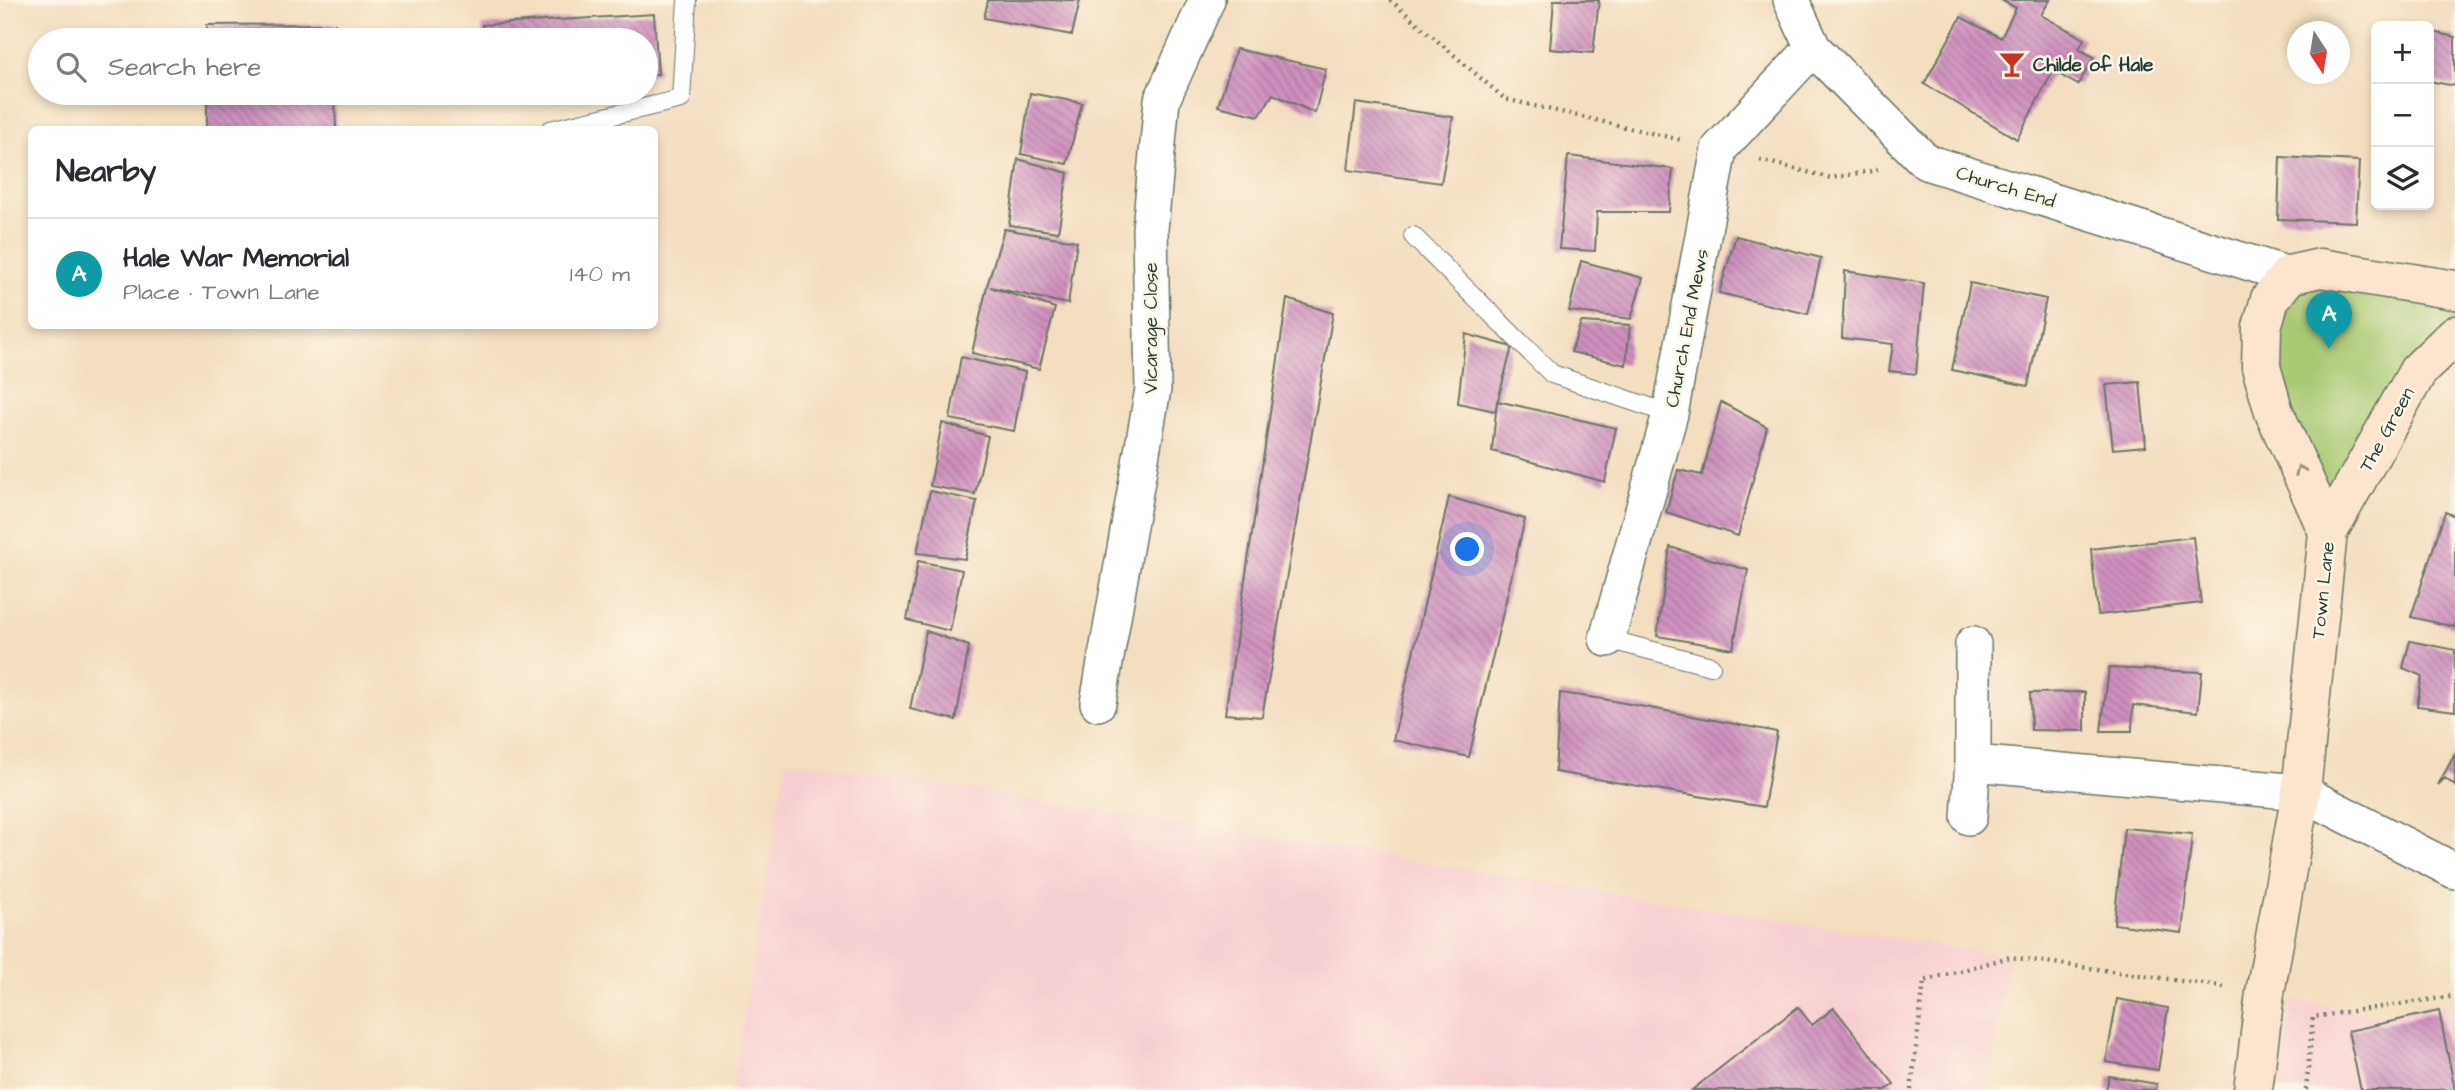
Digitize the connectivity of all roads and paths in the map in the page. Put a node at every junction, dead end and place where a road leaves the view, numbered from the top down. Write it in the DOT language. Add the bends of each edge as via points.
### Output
graph roads {
  1 [pos="687,0"];
  2 [pos="1208,0"];
  3 [pos="1390,0"];
  4 [pos="1791,0"];
  5 [pos="1813,48"];
  6 [pos="658,104"];
  7 [pos="656,105"];
  8 [pos="567,126"];
  9 [pos="1719,149"];
  10 [pos="1927,162"];
  11 [pos="1413,236"];
  12 [pos="2289,275"];
  13 [pos="2455,290"];
  14 [pos="2455,335"];
  15 [pos="1670,414"];
  16 [pos="2328,532"];
  17 [pos="1607,639"];
  18 [pos="1973,644"];
  19 [pos="1711,666"];
  20 [pos="1098,704"];
  21 [pos="1973,763"];
  22 [pos="2301,792"];
  23 [pos="1969,817"];
  24 [pos="2455,871"];
  25 [pos="2265,993"];
  26 [pos="2455,996"];
  27 [pos="2257,1089"];
  28 [pos="1911,1090"];
  29 [pos="2306,1090"];
  1 -- 6 [label="lane" via="681,99"];
  2 -- 20 [label="street, Vicarage Close" via="1162,100 1150,229 1153,389"];
  3 -- 9 [label="path" via="1505,99"];
  4 -- 5 [label="street, Church End"];
  5 -- 9 [label="street"];
  5 -- 10 [label="street, Church End"];
  7 -- 8 [label="lane"];
  9 -- 10 [label="path" via="1831,178"];
  9 -- 15 [label="street, Church End Mews"];
  10 -- 12 [label="street, Church End"];
  11 -- 15 [label="lane" via="1552,374"];
  12 -- 13 [label="street" via="2320,268"];
  16 -- 12 [label="street, Town Lane, one-way" via="2274,412 2261,367 2262,327 2270,299"];
  14 -- 16 [label="street, The Green" via="2418,371"];
  15 -- 17 [label="street, Church End Mews"];
  16 -- 22 [label="street, Town Lane"];
  17 -- 19 [label="lane"];
  18 -- 21 [label="street"];
  21 -- 22 [label="street"];
  21 -- 23 [label="street"];
  22 -- 24 [label="street"];
  22 -- 25 [label="street, Town Lane"];
  25 -- 27 [label="street, Town Lane"];
  25 -- 28 [label="path" via="2010,957 1998,960 1924,981"];
  26 -- 29 [label="path" via="2313,1017"];
}
